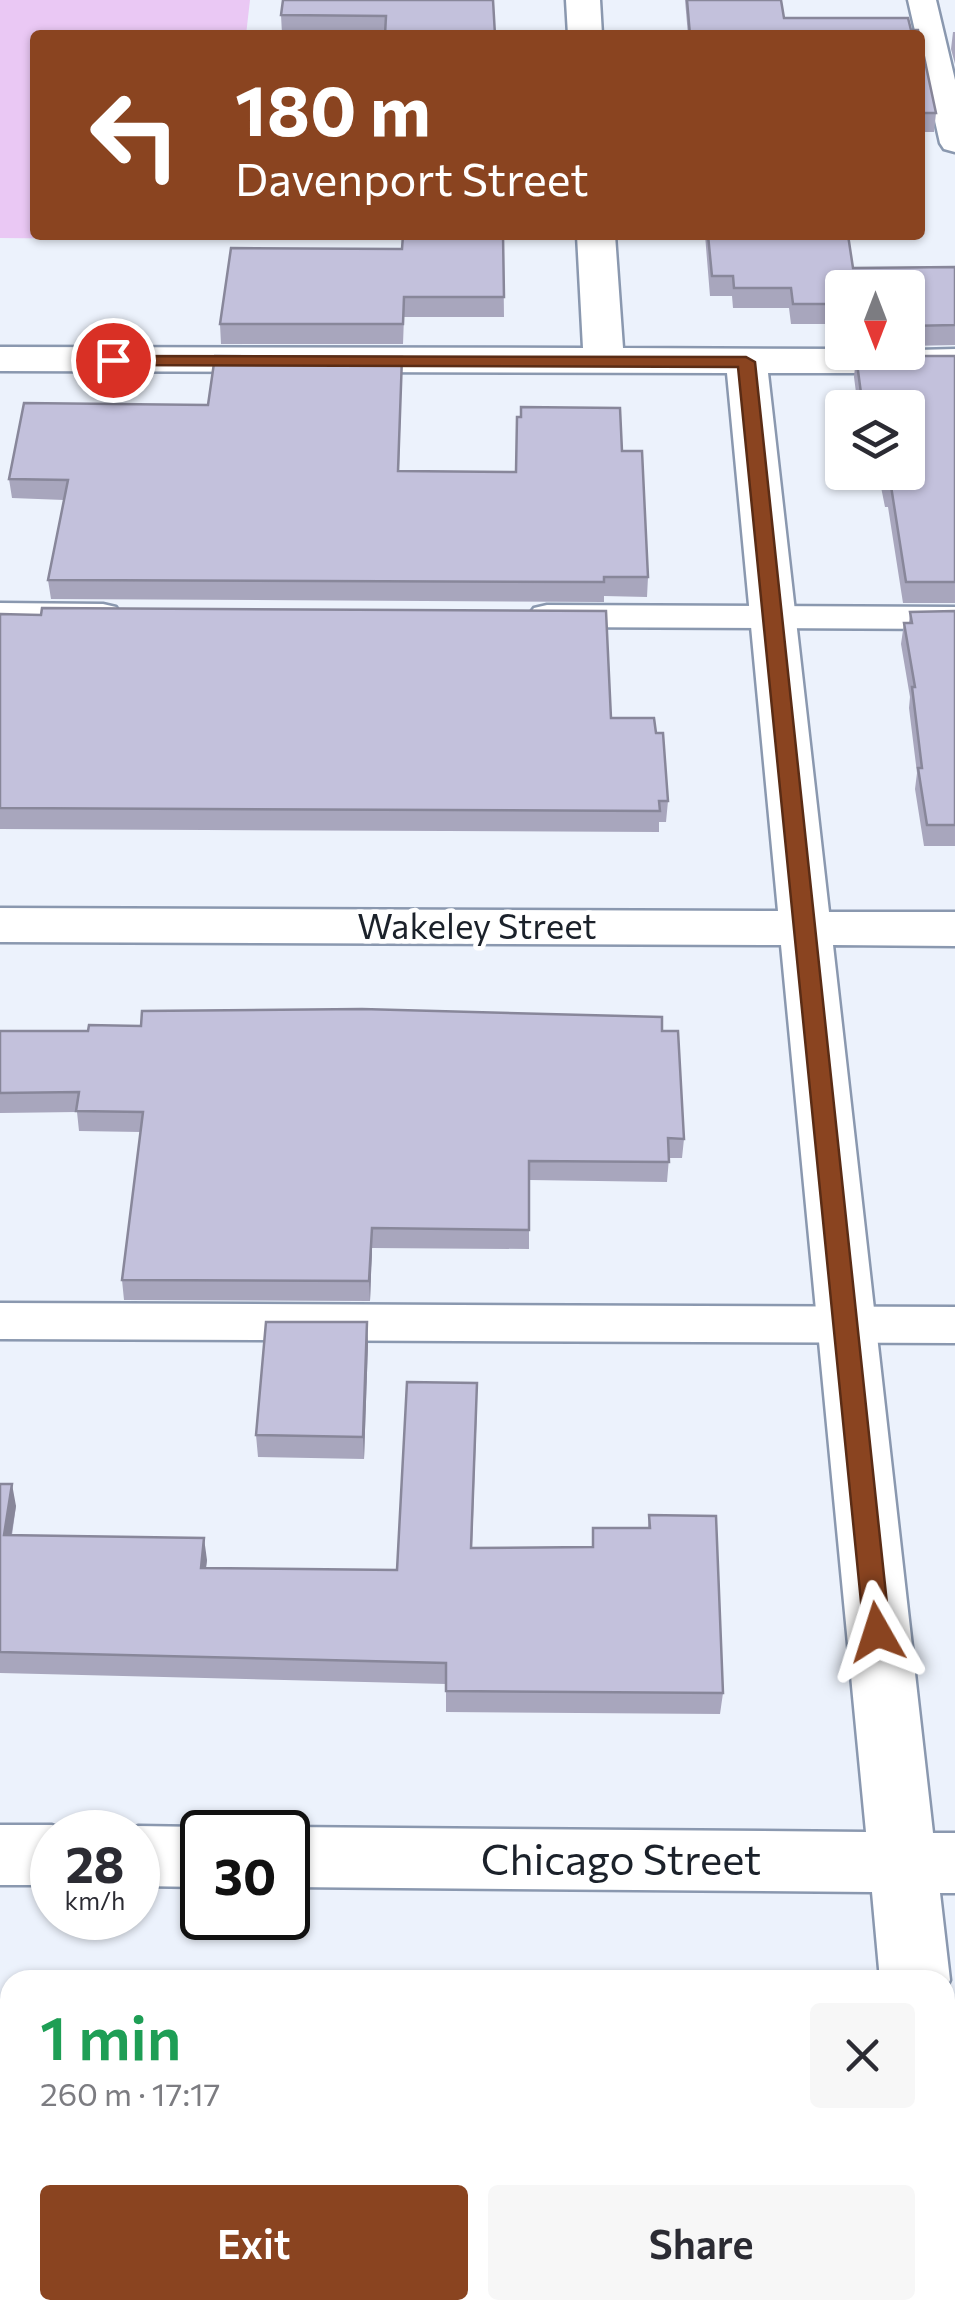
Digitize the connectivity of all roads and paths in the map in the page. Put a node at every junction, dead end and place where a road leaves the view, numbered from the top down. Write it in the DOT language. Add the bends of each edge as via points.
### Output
graph roads {
  1 [pos="583,0"];
  2 [pos="922,0"];
  3 [pos="585,30"];
  4 [pos="955,142"];
  5 [pos="596,240"];
  6 [pos="0,359"];
  7 [pos="955,361"];
  8 [pos="604,362"];
  9 [pos="746,362"];
  10 [pos="0,614"];
  11 [pos="140,615"];
  12 [pos="518,616"];
  13 [pos="773,618"];
  14 [pos="955,618"];
  15 [pos="0,925"];
  16 [pos="807,929"];
  17 [pos="955,929"];
  18 [pos="0,1321"];
  19 [pos="844,1324"];
  20 [pos="955,1325"];
  21 [pos="0,1855"];
  22 [pos="30,1856"];
  23 [pos="310,1857"];
  24 [pos="928,1863"];
  25 [pos="916,1970"];
  1 -- 3 [label="street"];
  2 -- 4 [label="lane"];
  5 -- 8 [label="street"];
  6 -- 8 [label="street"];
  7 -- 9 [label="street"];
  8 -- 9 [label="street"];
  9 -- 13 [label="street"];
  10 -- 11 [label="lane"];
  12 -- 13 [label="lane"];
  13 -- 14 [label="lane"];
  13 -- 16 [label="street"];
  15 -- 16 [label="street, Wakeley Street"];
  16 -- 17 [label="street, Wakeley Street"];
  16 -- 19 [label="street"];
  18 -- 19 [label="lane"];
  19 -- 20 [label="lane"];
  19 -- 24 [label="street"];
  21 -- 22 [label="street"];
  23 -- 24 [label="street, Chicago Street"];
  24 -- 25 [label="street"];
}
